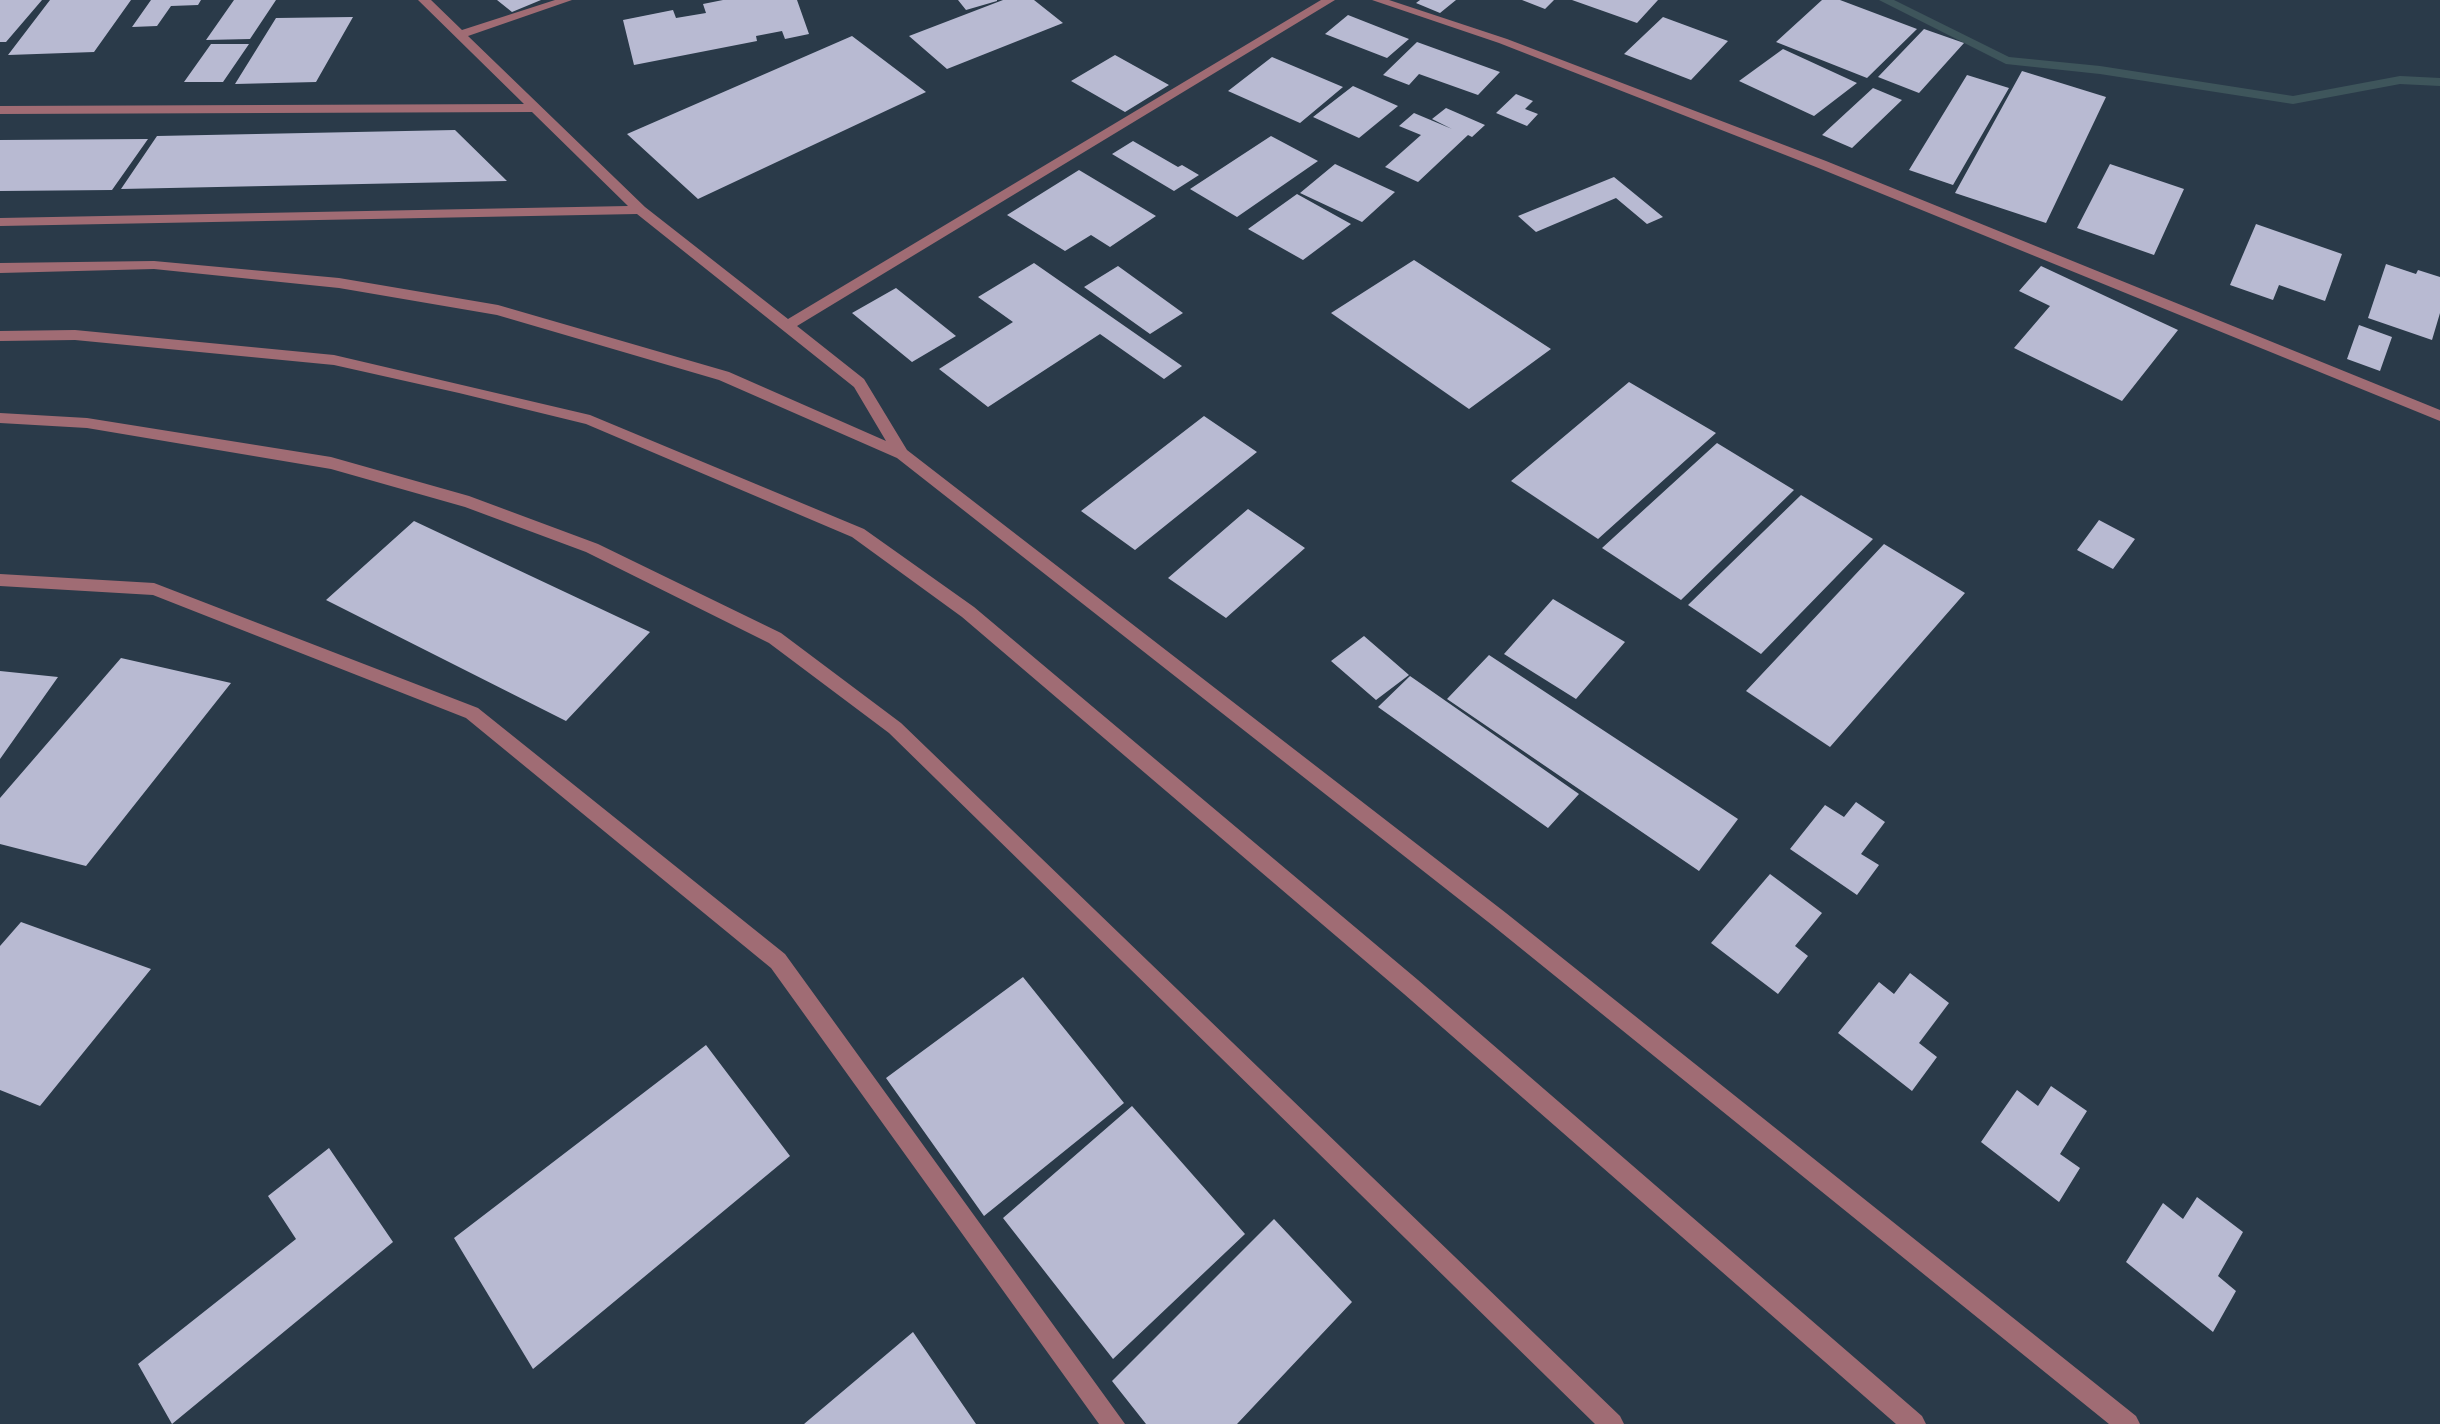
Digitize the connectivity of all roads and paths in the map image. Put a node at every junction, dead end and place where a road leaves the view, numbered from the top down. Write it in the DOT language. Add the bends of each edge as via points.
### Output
graph roads {
  1 [pos="425,0"];
  2 [pos="566,0"];
  3 [pos="1329,0"];
  4 [pos="1378,0"];
  5 [pos="459,35"];
  6 [pos="533,107"];
  7 [pos="0,110"];
  8 [pos="640,211"];
  9 [pos="0,222"];
  10 [pos="0,268"];
  11 [pos="787,326"];
  12 [pos="0,336"];
  13 [pos="2440,416"];
  14 [pos="0,418"];
  15 [pos="902,454"];
  16 [pos="0,580"];
  17 [pos="1112,1424"];
  18 [pos="1612,1424"];
  19 [pos="1914,1424"];
  20 [pos="2128,1424"];
  1 -- 5 [label="street"];
  2 -- 5 [label="street"];
  3 -- 11 [label="street"];
  4 -- 13 [label="street" via="1503,41 1821,164"];
  5 -- 6 [label="street"];
  6 -- 7 [label="street"];
  6 -- 8 [label="street"];
  8 -- 9 [label="street"];
  8 -- 11 [label="street"];
  10 -- 15 [label="street" via="154,265 339,283 498,310 724,376"];
  11 -- 15 [label="street" via="859,383"];
  12 -- 19 [label="street" via="75,335 334,360 458,387 590,420 858,533 968,612 1400,978"];
  14 -- 18 [label="street" via="87,423 331,463 468,502 592,548 775,638 895,728"];
  15 -- 20 [label="street" via="1499,919"];
  16 -- 17 [label="street" via="154,589 472,713 778,961"];
}
